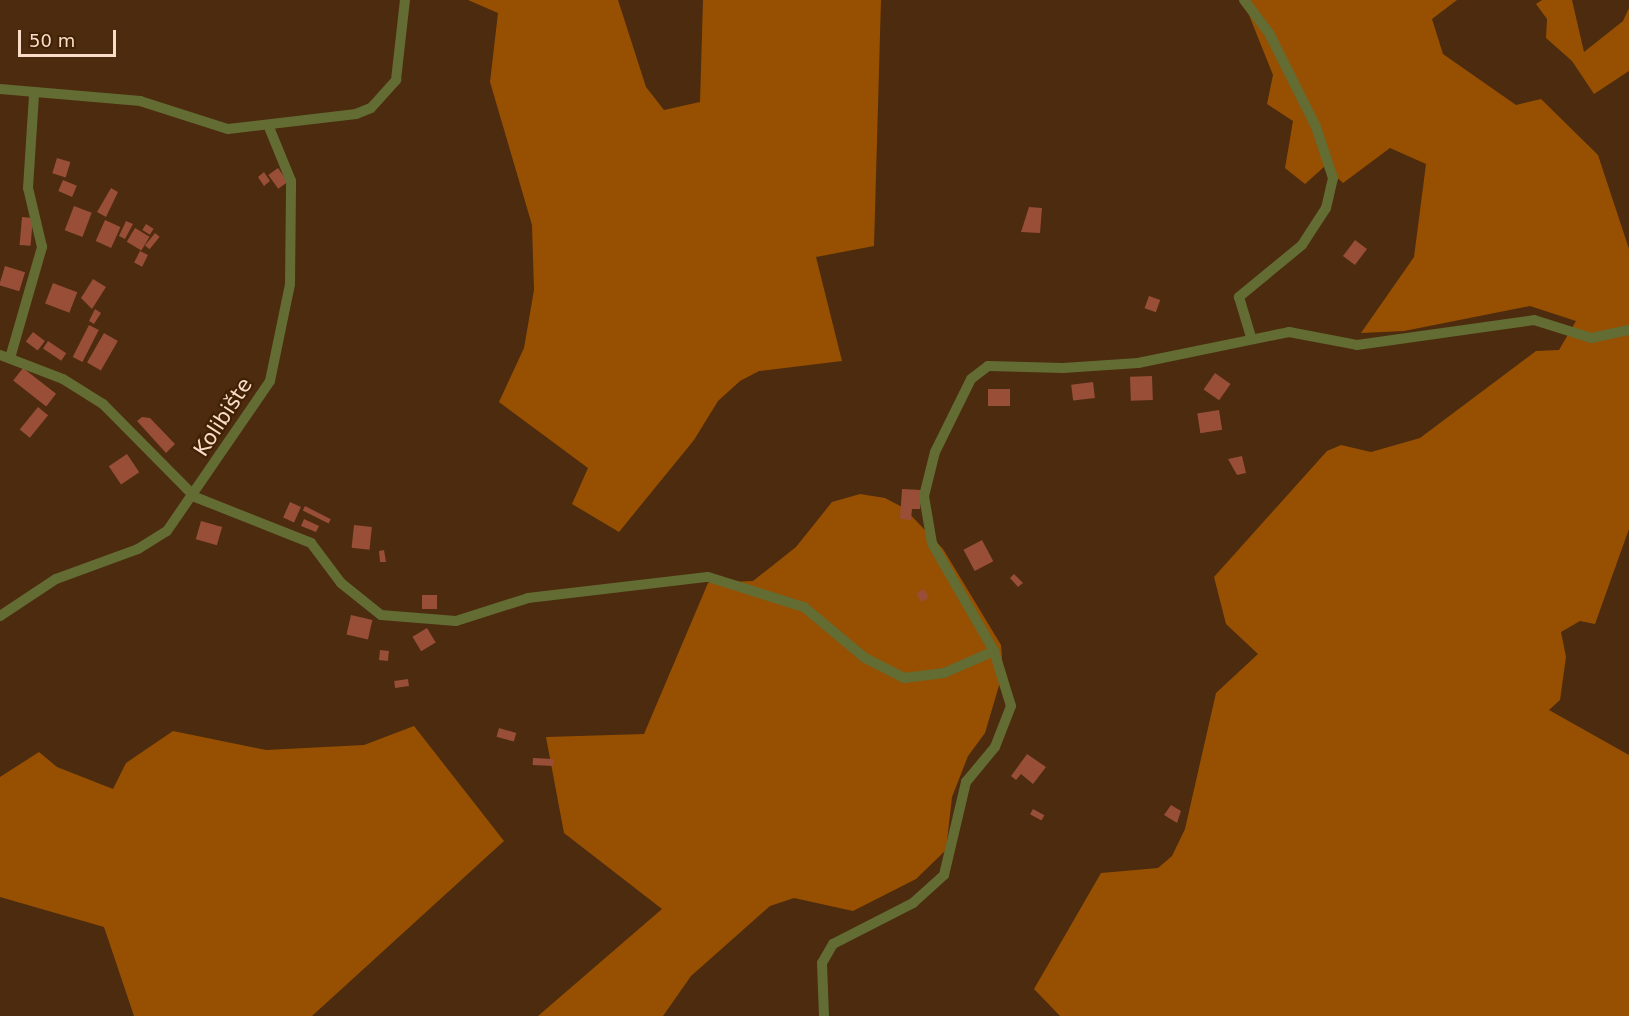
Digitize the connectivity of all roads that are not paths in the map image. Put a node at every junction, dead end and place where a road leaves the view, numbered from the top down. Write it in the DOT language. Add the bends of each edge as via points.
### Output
graph roads {
  1 [pos="405,0"];
  2 [pos="1244,0"];
  3 [pos="0,89"];
  4 [pos="34,96"];
  5 [pos="269,127"];
  6 [pos="1629,330"];
  7 [pos="1251,337"];
  8 [pos="5,356"];
  9 [pos="195,497"];
  10 [pos="0,616"];
  11 [pos="994,651"];
  12 [pos="824,1016"];
  1 -- 5 [label="street" via="396,80 371,108"];
  2 -- 7 [label="street" via="1269,33 1306,106 1333,178 1326,208 1302,245 1239,297"];
  3 -- 4 [label="street"];
  4 -- 5 [label="street" via="141,101 228,129"];
  4 -- 8 [label="street" via="28,188 42,247"];
  5 -- 9 [label="street, Kolibište" via="291,181 290,284 270,381"];
  6 -- 7 [label="street" via="1591,338 1534,320 1357,345 1289,332"];
  7 -- 11 [label="street" via="1225,348 1138,363 1063,368 988,366 971,379 935,452 924,496 932,543"];
  8 -- 9 [label="street" via="63,379 103,404"];
  9 -- 10 [label="street, Kolibište" via="167,531 148,543 56,579"];
  9 -- 11 [label="street" via="311,543 341,584 381,615 456,621 528,598 708,577 804,607 865,658 904,678 944,673"];
  11 -- 12 [label="street" via="1011,706 994,747 966,782 944,875 913,903 833,944 822,963"];
}
